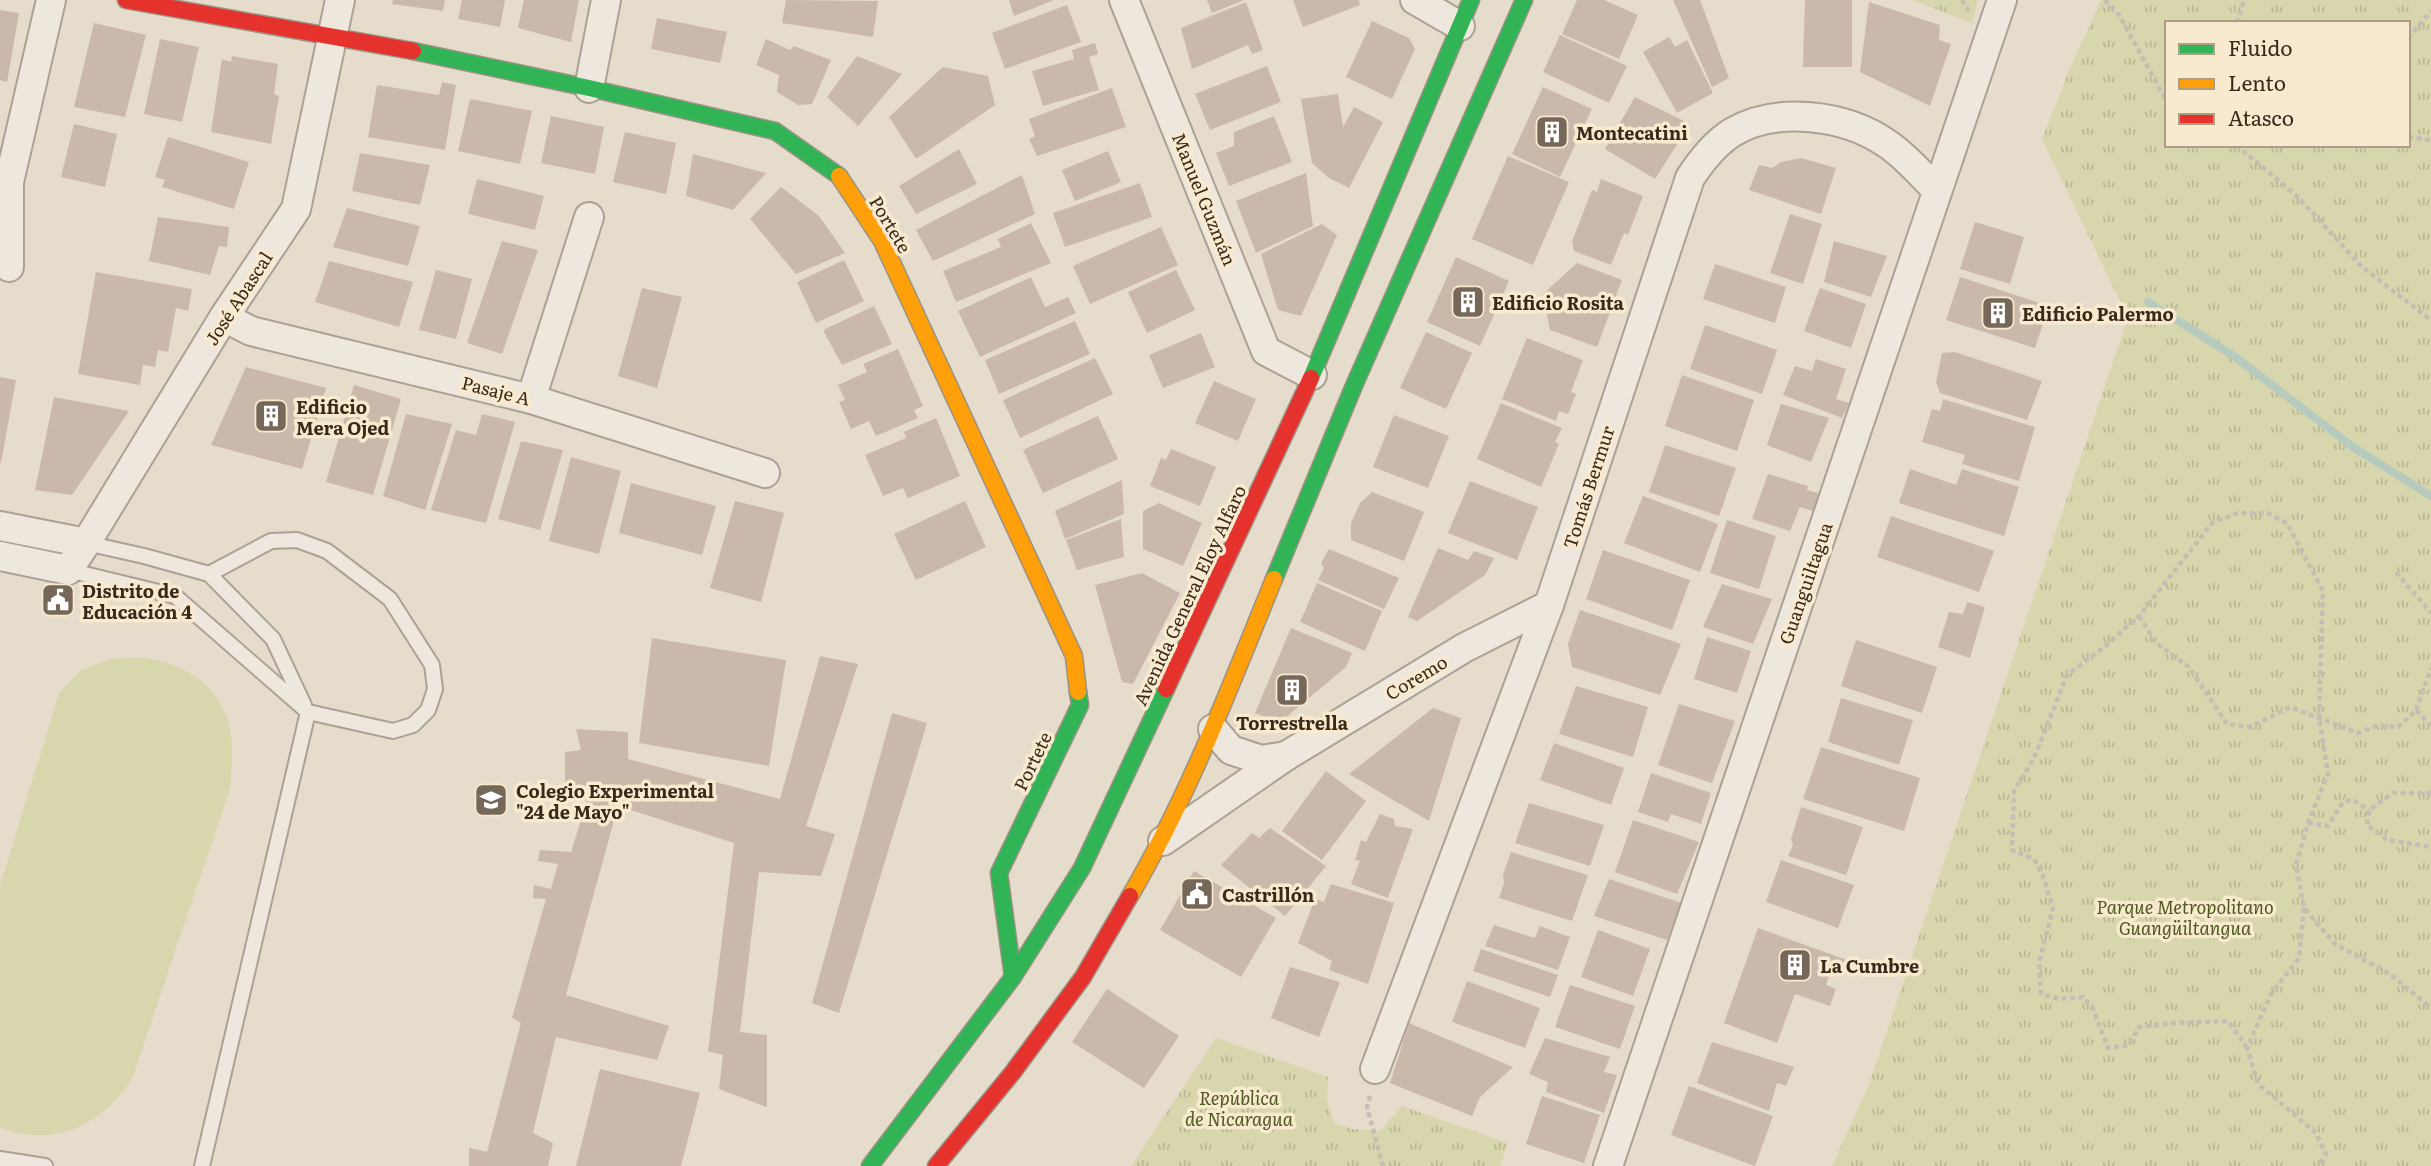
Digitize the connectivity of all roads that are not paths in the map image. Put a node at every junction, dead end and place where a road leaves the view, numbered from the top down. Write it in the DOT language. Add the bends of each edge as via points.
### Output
graph roads {
  1 [pos="51,0"];
  2 [pos="126,0"];
  3 [pos="340,0"];
  4 [pos="606,0"];
  5 [pos="1125,0"];
  6 [pos="1415,0"];
  7 [pos="1471,0"];
  8 [pos="1524,0"];
  9 [pos="2002,0"];
  10 [pos="1460,26"];
  11 [pos="333,36"];
  12 [pos="589,88"];
  13 [pos="1937,190"];
  14 [pos="589,217"];
  15 [pos="9,267"];
  16 [pos="225,317"];
  17 [pos="1312,375"];
  18 [pos="531,399"];
  19 [pos="765,473"];
  20 [pos="0,526"];
  21 [pos="86,543"];
  22 [pos="0,556"];
  23 [pos="68,570"];
  24 [pos="209,574"];
  25 [pos="1549,605"];
  26 [pos="308,712"];
  27 [pos="1213,729"];
  28 [pos="1286,756"];
  29 [pos="1161,843"];
  30 [pos="1013,976"];
  31 [pos="1375,1069"];
  32 [pos="0,1159"];
  33 [pos="46,1166"];
  34 [pos="202,1166"];
  35 [pos="870,1166"];
  36 [pos="936,1166"];
  37 [pos="1608,1166"];
  1 -- 15 [label="street" via="9,181"];
  2 -- 11 [label="main road, Portete"];
  3 -- 11 [label="street, José Abascal"];
  4 -- 12 [label="street"];
  5 -- 17 [label="street, Manuel Guzmán" via="1266,351"];
  6 -- 10 [label="street"];
  7 -- 10 [label="main road, Avenida General Eloy Alfaro"];
  8 -- 27 [label="main road" via="1353,388"];
  9 -- 13 [label="street, Guanguiltagua"];
  10 -- 17 [label="main road, Avenida General Eloy Alfaro"];
  11 -- 12 [label="main road, Portete"];
  11 -- 16 [label="street, José Abascal" via="296,209"];
  12 -- 30 [label="main road, Portete" via="775,131 838,175 882,241 1074,656 1080,705 999,873"];
  13 -- 25 [label="street, Tomás Bermur" via="1887,143 1851,125 1818,117 1772,118 1733,131 1705,155 1690,178"];
  13 -- 37 [label="street, Guanguiltagua"];
  14 -- 18 [label="street"];
  16 -- 18 [label="street, Pasaje A" via="251,331"];
  16 -- 21 [label="street, José Abascal"];
  17 -- 30 [label="main road, Avenida General Eloy Alfaro" via="1083,868"];
  18 -- 19 [label="street, Pasaje A"];
  20 -- 21 [label="street"];
  21 -- 23 [label="street, José Abascal"];
  21 -- 24 [label="lane"];
  22 -- 23 [label="street"];
  23 -- 26 [label="lane" via="175,596"];
  24 -- 26 [label="lane" via="273,639"];
  24 -- 26 [label="lane" via="271,541 297,540 327,551 390,599 432,665 435,689 428,710 413,725 393,731"];
  25 -- 28 [label="street, Coremo" via="1464,648"];
  25 -- 31 [label="street, Tomás Bermur"];
  26 -- 34 [label="lane"];
  27 -- 28 [label="street, Coremo" via="1231,750 1261,760"];
  27 -- 29 [label="main road"];
  28 -- 29 [label="street, Coremo"];
  29 -- 36 [label="main road" via="1083,976"];
  30 -- 35 [label="main road, Avenida General Eloy Alfaro"];
  32 -- 33 [label="lane"];
}
